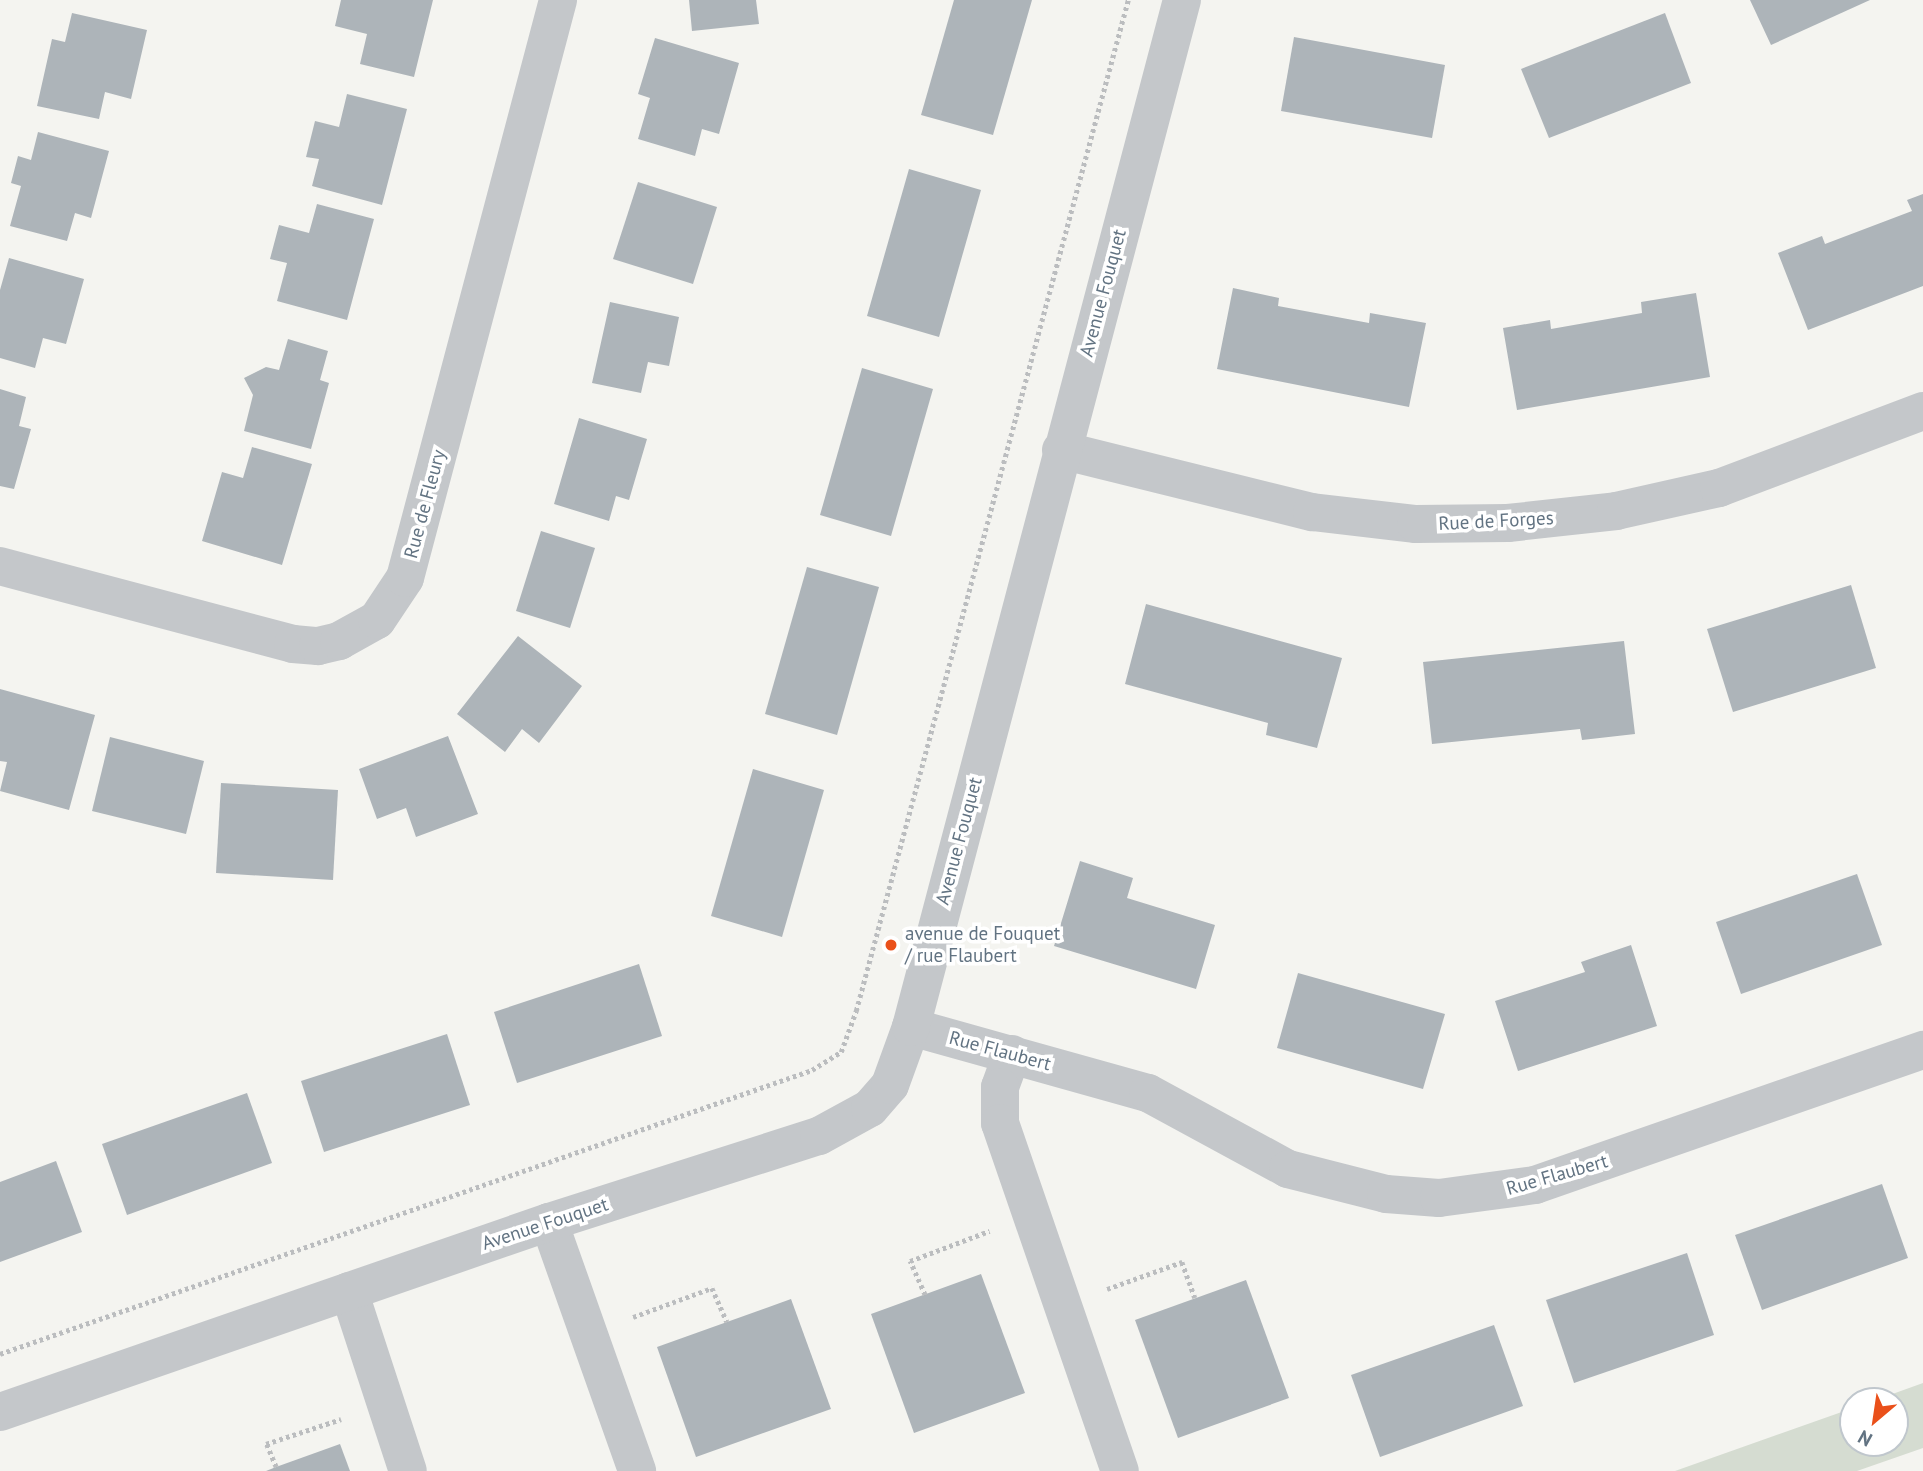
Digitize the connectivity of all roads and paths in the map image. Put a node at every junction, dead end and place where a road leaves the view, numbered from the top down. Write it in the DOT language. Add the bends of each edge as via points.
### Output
graph roads {
  1 [pos="558,0"];
  2 [pos="1128,0"];
  3 [pos="1182,0"];
  4 [pos="1923,411"];
  5 [pos="1061,450"];
  6 [pos="0,566"];
  7 [pos="911,1027"];
  8 [pos="1923,1050"];
  9 [pos="1012,1054"];
  10 [pos="1031,1215"];
  11 [pos="550,1222"];
  12 [pos="349,1292"];
  13 [pos="925,1295"];
  14 [pos="1195,1298"];
  15 [pos="1063,1306"];
  16 [pos="727,1322"];
  17 [pos="589,1334"];
  18 [pos="0,1354"];
  19 [pos="386,1405"];
  20 [pos="0,1412"];
  21 [pos="276,1467"];
  22 [pos="408,1471"];
  23 [pos="637,1471"];
  24 [pos="1120,1471"];
  1 -- 6 [label="street, Rue de Fleury" via="405,578 377,620 339,641 318,646 293,644"];
  2 -- 18 [label="path" via="841,1052 812,1070"];
  3 -- 5 [label="street, Avenue Fouquet"];
  4 -- 5 [label="street, Rue de Forges" via="1719,488 1616,511 1508,523 1416,524 1311,512"];
  5 -- 7 [label="street, Avenue Fouquet"];
  7 -- 9 [label="street, Rue Flaubert"];
  7 -- 11 [label="street, Avenue Fouquet" via="890,1086 870,1108 846,1124"];
  8 -- 9 [label="street, Rue Flaubert" via="1535,1185 1439,1198 1374,1191 1288,1169 1148,1093"];
  9 -- 10 [label="street" via="1000,1087 1000,1123"];
  10 -- 13 [label="path" via="910,1261"];
  10 -- 15 [label="street"];
  11 -- 12 [label="street, Avenue Fouquet"];
  11 -- 17 [label="street"];
  12 -- 19 [label="street"];
  12 -- 20 [label="street, Avenue Fouquet"];
  14 -- 15 [label="path" via="1182,1262"];
  15 -- 24 [label="street"];
  16 -- 17 [label="path" via="712,1288"];
  17 -- 23 [label="street"];
  19 -- 21 [label="path" via="266,1444"];
  19 -- 22 [label="street"];
}
